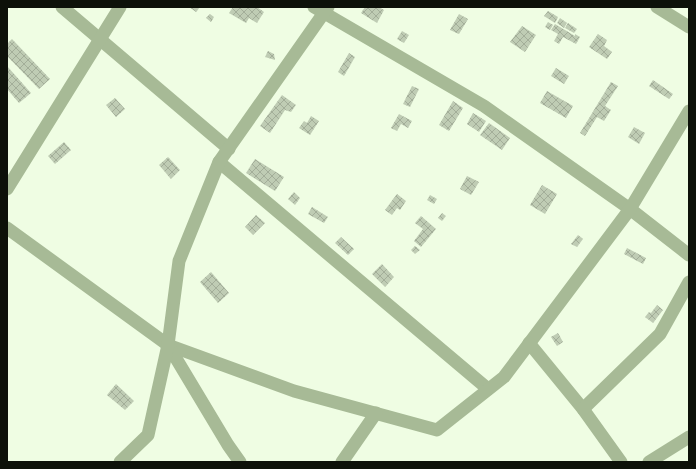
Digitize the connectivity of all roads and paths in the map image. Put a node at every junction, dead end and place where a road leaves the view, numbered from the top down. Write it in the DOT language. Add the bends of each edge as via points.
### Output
graph roads {
  1 [pos="62,7"];
  2 [pos="120,7"];
  3 [pos="657,7"];
  4 [pos="322,9"];
  5 [pos="689,27"];
  6 [pos="100,40"];
  7 [pos="689,111"];
  8 [pos="228,149"];
  9 [pos="220,162"];
  10 [pos="7,189"];
  11 [pos="630,209"];
  12 [pos="7,228"];
  13 [pos="689,255"];
  14 [pos="689,282"];
  15 [pos="529,343"];
  16 [pos="168,345"];
  17 [pos="488,390"];
  18 [pos="583,409"];
  19 [pos="376,414"];
  20 [pos="689,437"];
  21 [pos="120,462"];
  22 [pos="240,462"];
  23 [pos="342,462"];
  24 [pos="621,462"];
  25 [pos="649,462"];
  1 -- 6 [label="street"];
  2 -- 6 [label="street"];
  3 -- 5 [label="street"];
  4 -- 8 [label="street"];
  4 -- 11 [label="street" via="484,106"];
  6 -- 8 [label="street"];
  6 -- 10 [label="street"];
  7 -- 11 [label="street"];
  8 -- 9 [label="street"];
  9 -- 16 [label="street" via="179,261"];
  9 -- 17 [label="street"];
  11 -- 13 [label="street"];
  11 -- 15 [label="street"];
  12 -- 16 [label="street"];
  14 -- 18 [label="street" via="660,334"];
  15 -- 17 [label="street" via="504,377"];
  15 -- 18 [label="street"];
  16 -- 19 [label="street" via="294,391"];
  16 -- 21 [label="street" via="148,435"];
  16 -- 22 [label="street"];
  17 -- 19 [label="street" via="437,430"];
  18 -- 24 [label="street"];
  19 -- 23 [label="street"];
  20 -- 25 [label="street"];
}
